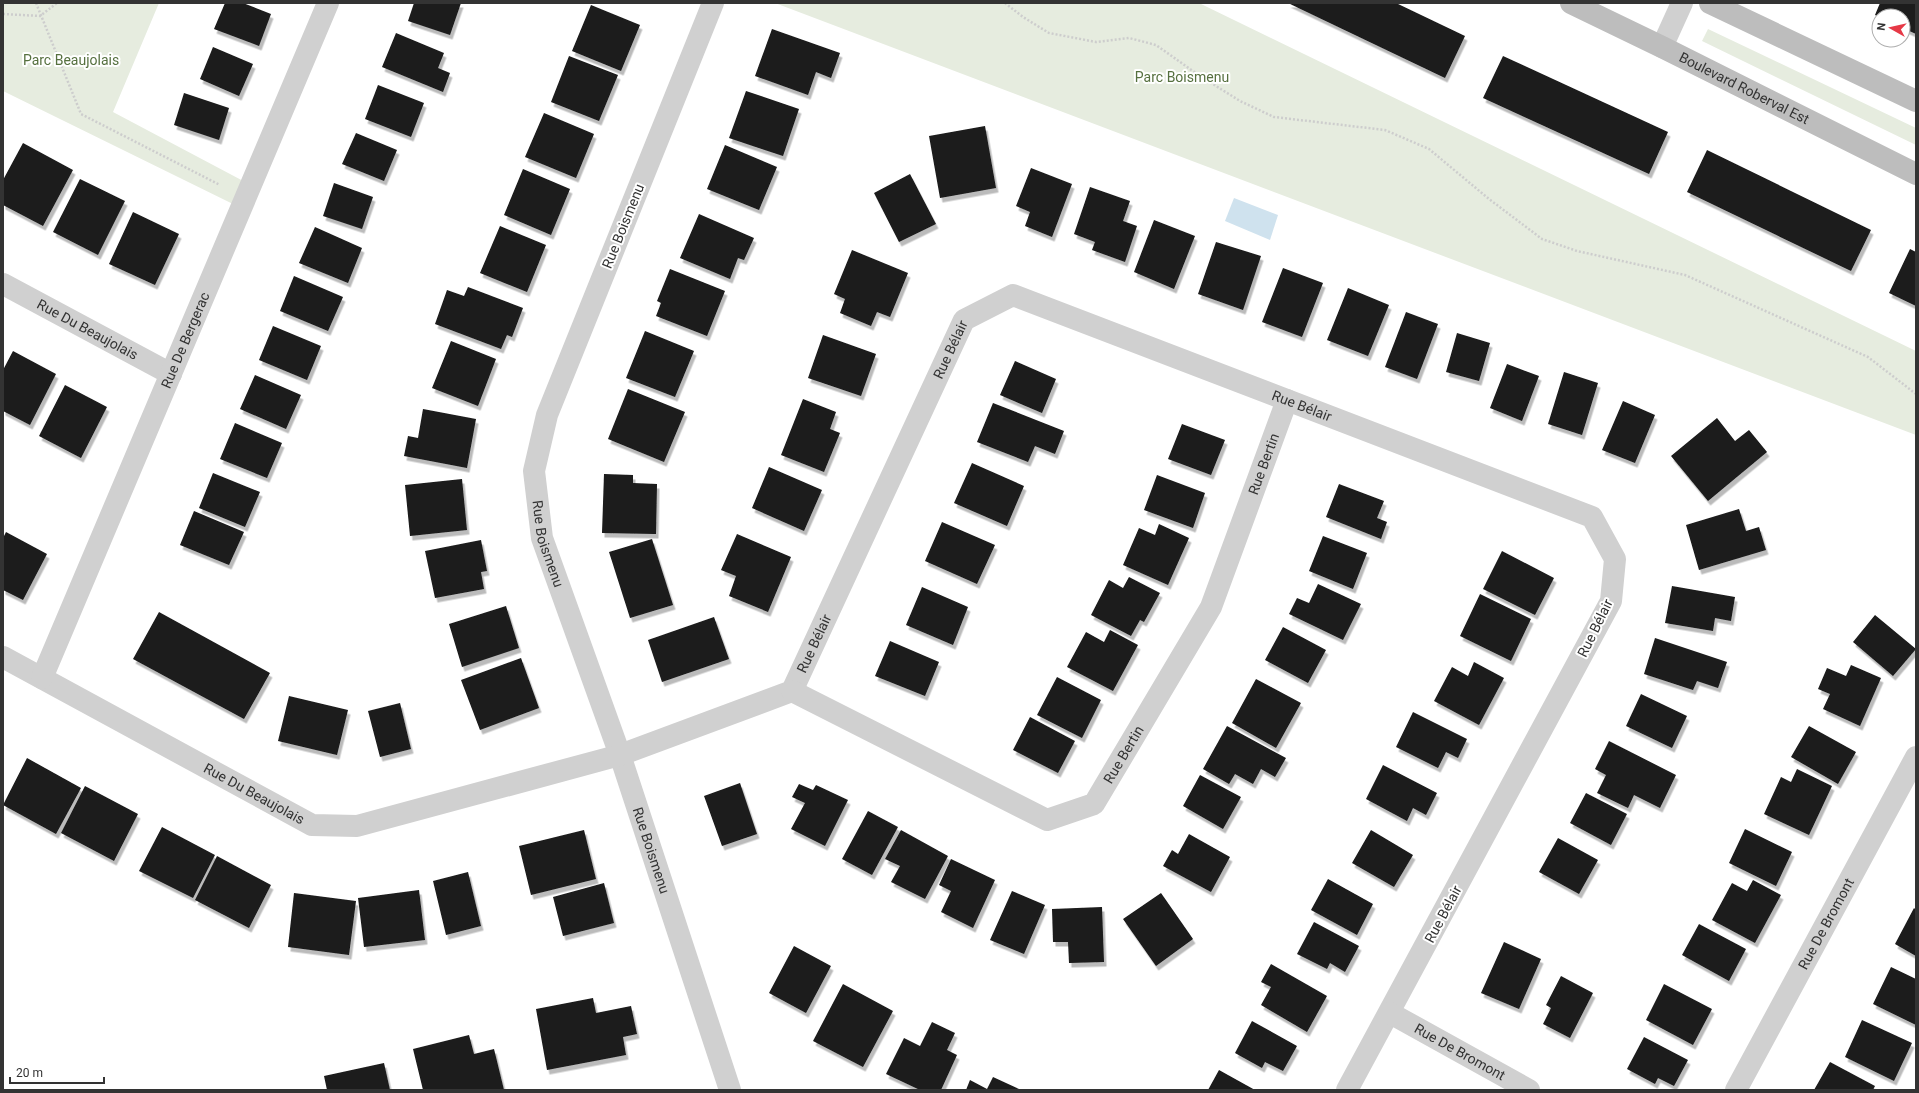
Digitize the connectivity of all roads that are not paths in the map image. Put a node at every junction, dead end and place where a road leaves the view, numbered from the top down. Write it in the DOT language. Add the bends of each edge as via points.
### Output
graph roads {
  1 [pos="328,3"];
  2 [pos="713,3"];
  3 [pos="1571,3"];
  4 [pos="1682,3"];
  5 [pos="1710,3"];
  6 [pos="1662,47"];
  7 [pos="1916,101"];
  8 [pos="1916,174"];
  9 [pos="3,284"];
  10 [pos="171,374"];
  11 [pos="1287,400"];
  12 [pos="3,657"];
  13 [pos="42,678"];
  14 [pos="792,691"];
  15 [pos="620,755"];
  16 [pos="1916,757"];
  17 [pos="1390,1013"];
  18 [pos="730,1090"];
  19 [pos="1348,1090"];
  20 [pos="1529,1090"];
  21 [pos="1736,1090"];
  1 -- 10 [label="street, Rue De Bergerac"];
  2 -- 15 [label="street, Rue Boismenu" via="547,415 534,471 542,538"];
  3 -- 6 [label="street, Boulevard Roberval Est"];
  4 -- 6 [label="street"];
  5 -- 7 [label="street"];
  6 -- 8 [label="street, Boulevard Roberval Est"];
  9 -- 10 [label="street, Rue Du Beaujolais"];
  10 -- 13 [label="street, Rue De Bergerac"];
  11 -- 14 [label="street, Rue Bélair" via="1013,295 964,320"];
  11 -- 14 [label="street, Rue Bertin" via="1211,607 1094,804 1047,820"];
  11 -- 17 [label="street, Rue Bélair" via="1592,517 1615,559 1611,601"];
  12 -- 13 [label="street, Rue Du Beaujolais"];
  13 -- 15 [label="street, Rue Du Beaujolais" via="312,825 357,826"];
  14 -- 15 [label="street"];
  15 -- 18 [label="street, Rue Boismenu"];
  16 -- 21 [label="street, Rue De Bromont"];
  17 -- 19 [label="street, Rue Bélair"];
  17 -- 20 [label="street, Rue De Bromont"];
}
